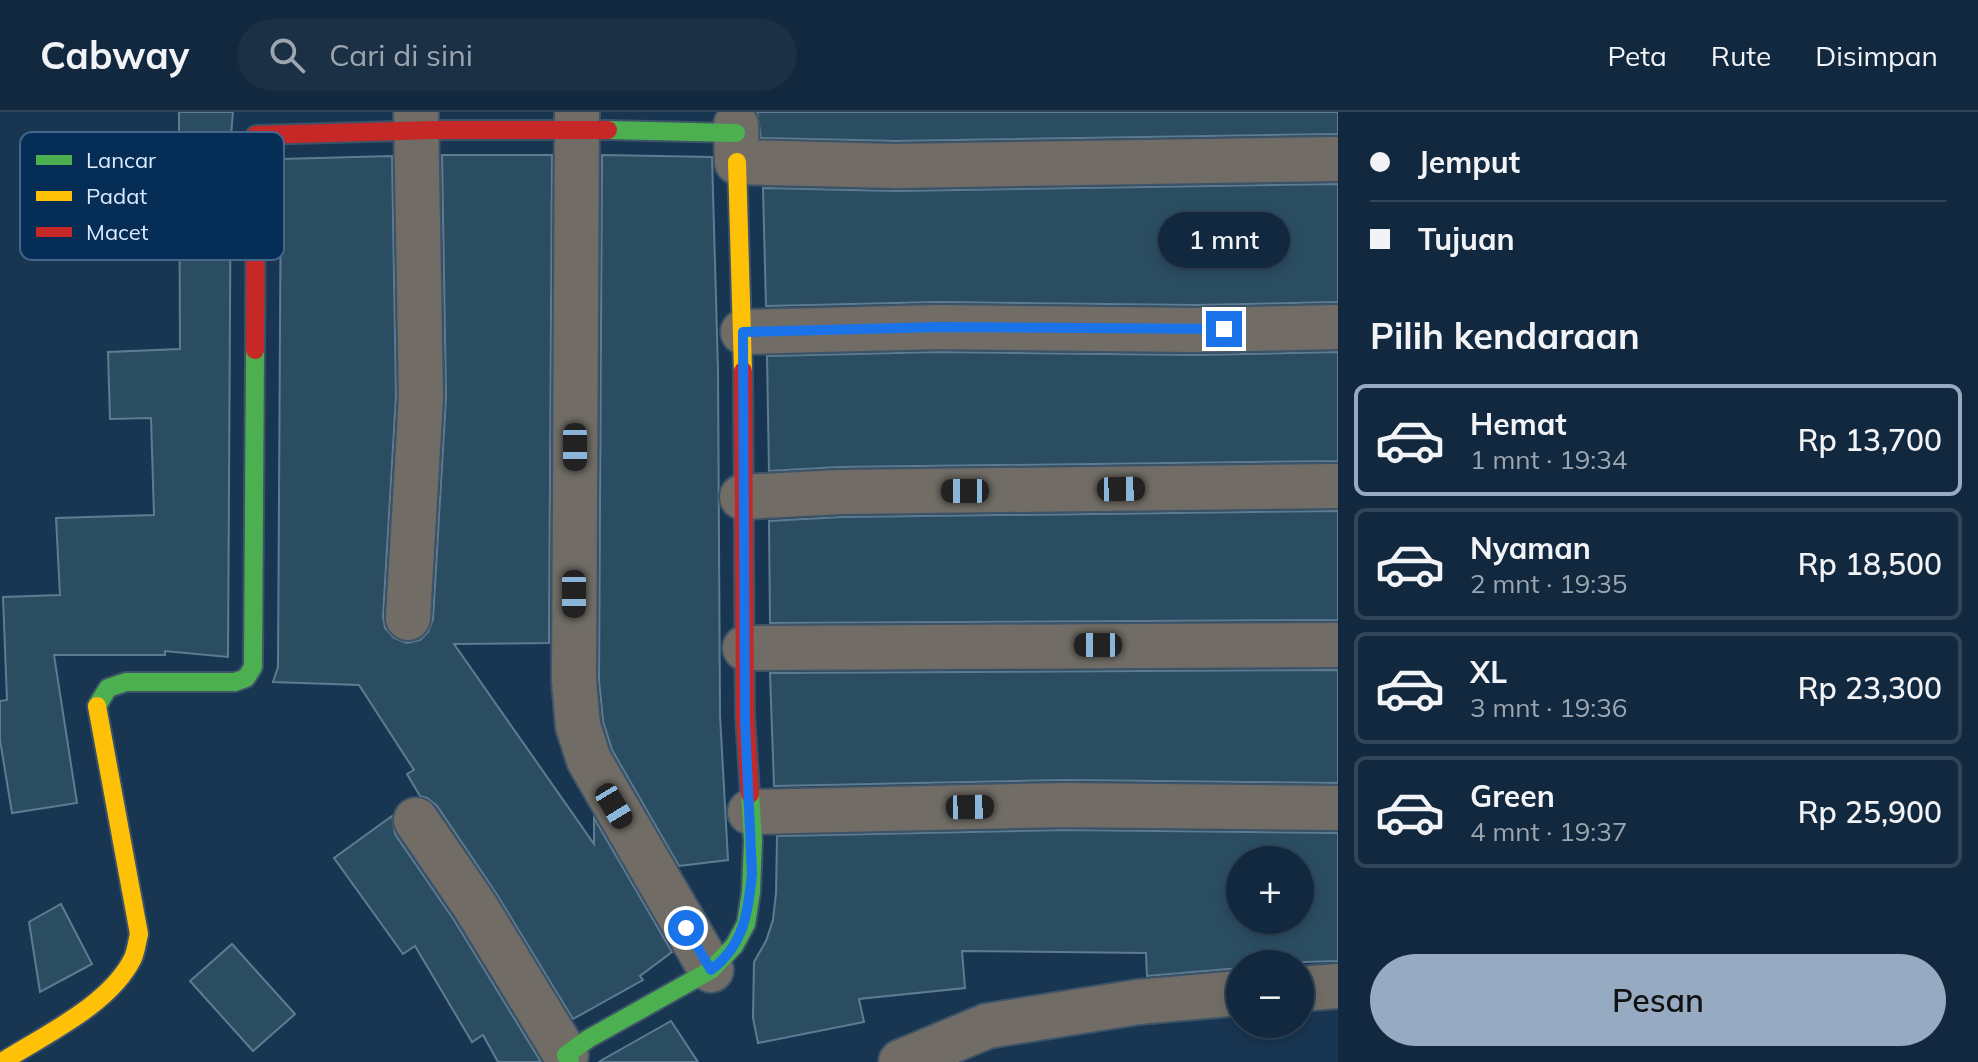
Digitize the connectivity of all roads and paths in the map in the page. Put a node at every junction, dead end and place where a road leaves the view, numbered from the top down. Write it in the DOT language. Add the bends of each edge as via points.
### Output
graph roads {
  1 [pos="417,121"];
  2 [pos="577,121"];
  3 [pos="256,123"];
  4 [pos="737,136"];
  5 [pos="1338,159"];
  6 [pos="255,260"];
  7 [pos="1338,327"];
  8 [pos="743,332"];
  9 [pos="1338,486"];
  10 [pos="742,497"];
  11 [pos="408,618"];
  12 [pos="1338,645"];
  13 [pos="745,648"];
  14 [pos="1338,808"];
  15 [pos="750,812"];
  16 [pos="416,820"];
  17 [pos="711,970"];
  18 [pos="1338,986"];
  19 [pos="1314,988"];
  20 [pos="1226,994"];
  21 [pos="568,1059"];
  22 [pos="2,1062"];
  23 [pos="901,1062"];
  1 -- 2 [label="street"];
  1 -- 3 [label="street"];
  1 -- 11 [label="street" via="421,397"];
  2 -- 4 [label="street"];
  2 -- 17 [label="street" via="578,726 598,779"];
  4 -- 5 [label="street" via="896,166"];
  4 -- 8 [label="street"];
  6 -- 22 [label="street" via="253,667 235,682 126,682 108,688 96,707 139,934 134,956 100,999"];
  7 -- 8 [label="street"];
  8 -- 10 [label="street"];
  9 -- 10 [label="street"];
  10 -- 13 [label="street"];
  12 -- 13 [label="street"];
  13 -- 15 [label="street"];
  14 -- 15 [label="street" via="1064,805"];
  15 -- 17 [label="street" via="748,916 730,953"];
  16 -- 21 [label="street"];
  17 -- 21 [label="street" via="588,1039"];
  18 -- 19 [label="street"];
  20 -- 23 [label="street" via="987,1026"];
}
